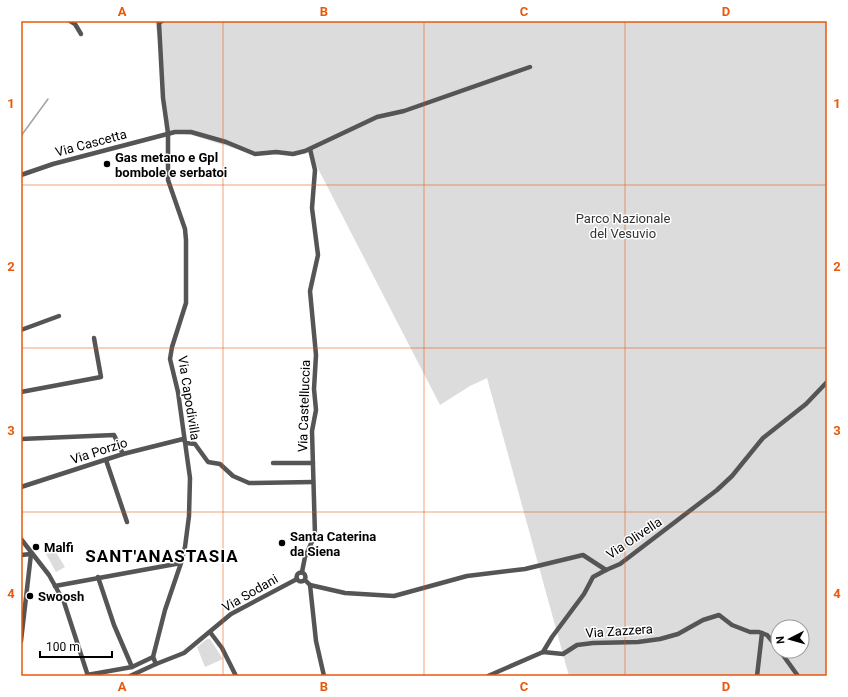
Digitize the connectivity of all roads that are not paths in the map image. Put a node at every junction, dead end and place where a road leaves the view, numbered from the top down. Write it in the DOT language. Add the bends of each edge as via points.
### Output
graph roads {
  1 [pos="70,21"];
  2 [pos="161,22"];
  3 [pos="81,34"];
  4 [pos="530,67"];
  5 [pos="168,133"];
  6 [pos="310,149"];
  7 [pos="21,175"];
  8 [pos="59,316"];
  9 [pos="21,330"];
  10 [pos="94,338"];
  11 [pos="827,382"];
  12 [pos="21,392"];
  13 [pos="21,439"];
  14 [pos="184,439"];
  15 [pos="123,454"];
  16 [pos="106,460"];
  17 [pos="273,463"];
  18 [pos="313,463"];
  19 [pos="313,482"];
  20 [pos="21,487"];
  21 [pos="127,522"];
  22 [pos="21,539"];
  23 [pos="31,554"];
  24 [pos="21,555"];
  25 [pos="181,564"];
  26 [pos="606,570"];
  27 [pos="302,572"];
  28 [pos="98,577"];
  29 [pos="297,579"];
  30 [pos="305,580"];
  31 [pos="310,585"];
  32 [pos="55,586"];
  33 [pos="210,632"];
  34 [pos="762,633"];
  35 [pos="770,639"];
  36 [pos="21,641"];
  37 [pos="543,652"];
  38 [pos="152,657"];
  39 [pos="786,659"];
  40 [pos="156,664"];
  41 [pos="132,667"];
  42 [pos="87,675"];
  43 [pos="131,675"];
  44 [pos="236,676"];
  45 [pos="324,676"];
  46 [pos="488,676"];
  47 [pos="757,676"];
  48 [pos="798,676"];
  1 -- 3 [label="street"];
  2 -- 5 [label="street, Via Capodivilla" via="163,98"];
  4 -- 6 [label="street, Via Cascetta" via="377,117"];
  5 -- 6 [label="street, Via Cascetta" via="191,132 255,154 293,154"];
  5 -- 7 [label="street, Via Cascetta"];
  5 -- 14 [label="street, Via Capodivilla" via="168,180 185,229 186,240 186,303 170,355"];
  6 -- 18 [label="street, Via Castelluccia" via="315,170 312,208 318,256 310,291 316,355"];
  8 -- 9 [label="street"];
  10 -- 12 [label="street" via="101,376"];
  11 -- 26 [label="street, Via Olivella" via="806,404 763,438 717,490 620,564"];
  13 -- 15 [label="street" via="114,435"];
  14 -- 15 [label="street, Via Porzio"];
  14 -- 19 [label="street" via="186,443 195,444 208,462 220,464 233,476 248,483"];
  14 -- 25 [label="street, Via Capodivilla" via="190,478 190,499"];
  15 -- 16 [label="street, Via Porzio"];
  16 -- 20 [label="street, Via Porzio"];
  16 -- 21 [label="street"];
  17 -- 18 [label="street"];
  18 -- 19 [label="street, Via Castelluccia"];
  19 -- 27 [label="street, Via Castelluccia" via="315,535 309,546"];
  22 -- 23 [label="street"];
  23 -- 24 [label="street"];
  23 -- 32 [label="street" via="36,556"];
  23 -- 36 [label="street"];
  25 -- 28 [label="street"];
  25 -- 38 [label="street, Via Capodivilla" via="164,610"];
  26 -- 31 [label="street, Via Olivella" via="583,555 525,569 467,576 394,596 346,593"];
  26 -- 37 [label="street" via="593,577"];
  27 -- 29 [label="street" via="298,574"];
  27 -- 30 [label="street" via="305,574"];
  28 -- 32 [label="street"];
  28 -- 41 [label="street"];
  29 -- 30 [label="street"];
  29 -- 33 [label="street, Via Sodani" via="231,614"];
  30 -- 31 [label="street"];
  31 -- 45 [label="street" via="316,641"];
  32 -- 42 [label="street" via="64,602"];
  33 -- 40 [label="street, Via Sodani" via="179,656"];
  33 -- 44 [label="street" via="222,648"];
  34 -- 35 [label="street"];
  34 -- 37 [label="street, Via Zazzera" via="750,632 732,625 719,615 703,620 678,634 660,639 577,645 559,654"];
  34 -- 47 [label="street"];
  37 -- 46 [label="street"];
  38 -- 40 [label="street"];
  38 -- 41 [label="street"];
  39 -- 48 [label="street"];
  40 -- 43 [label="street, Via Sodani"];
  41 -- 42 [label="street"];
}
